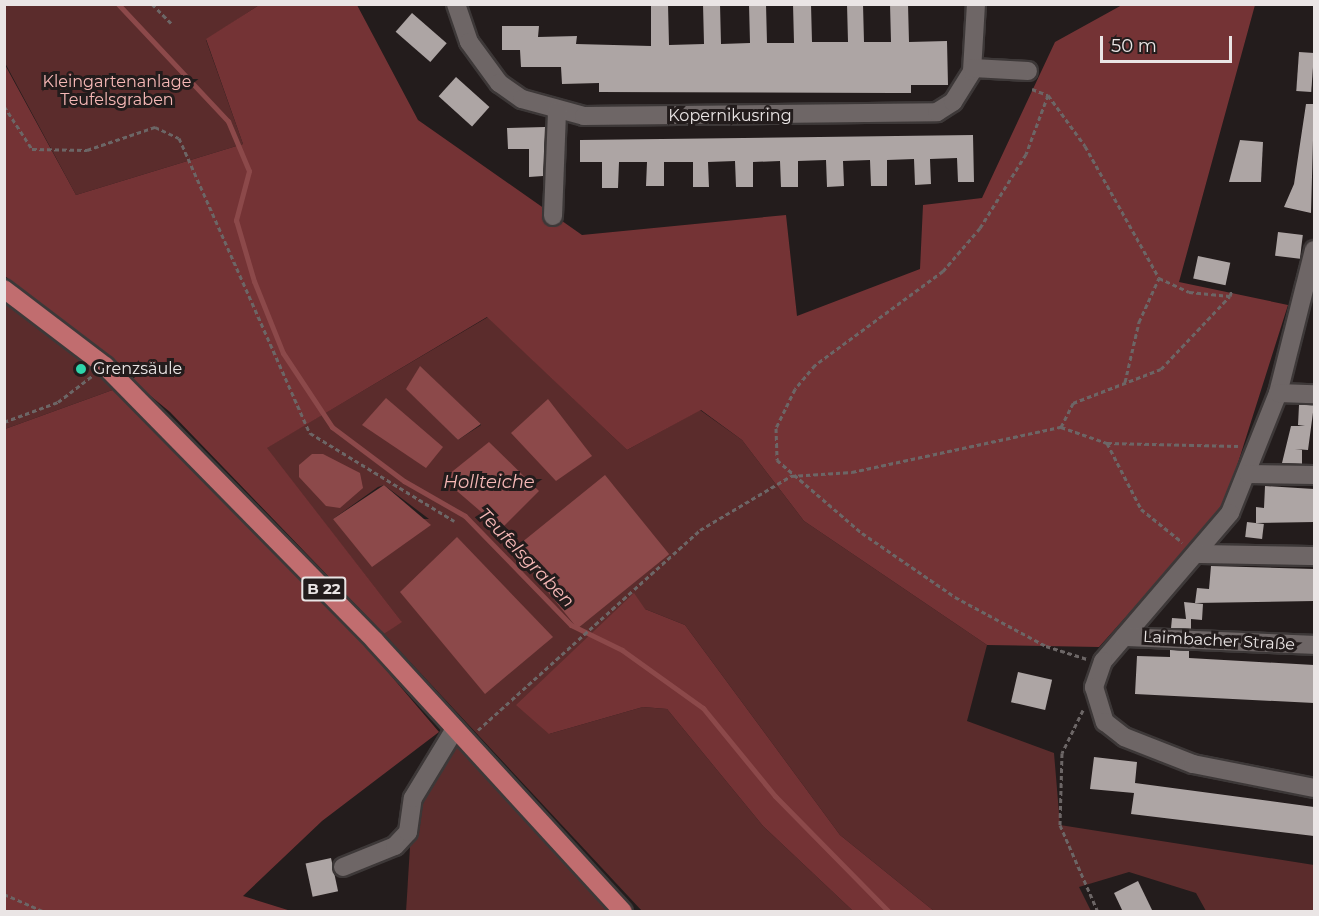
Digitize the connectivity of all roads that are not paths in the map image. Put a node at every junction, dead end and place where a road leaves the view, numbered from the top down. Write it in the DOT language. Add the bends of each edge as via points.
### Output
graph roads {
  1 [pos="456,4"];
  2 [pos="976,4"];
  3 [pos="973,68"];
  4 [pos="1028,71"];
  5 [pos="557,111"];
  6 [pos="554,216"];
  7 [pos="1314,250"];
  8 [pos="4,289"];
  9 [pos="1309,298"];
  10 [pos="1278,393"];
  11 [pos="1314,393"];
  12 [pos="1248,474"];
  13 [pos="1314,475"];
  14 [pos="1197,554"];
  15 [pos="1314,556"];
  16 [pos="1124,637"];
  17 [pos="1314,645"];
  18 [pos="460,735"];
  19 [pos="1314,788"];
  20 [pos="343,867"];
  21 [pos="623,912"];
  1 -- 5 [label="street, Kopernikusring" via="469,42 499,82 522,99"];
  2 -- 3 [label="street, Kopernikusring"];
  3 -- 4 [label="street"];
  3 -- 5 [label="street, Kopernikusring" via="953,102 937,112 913,115 584,116"];
  5 -- 6 [label="street"];
  7 -- 9 [label="street, Laimbacher Straße"];
  8 -- 18 [label="main road, B 22" via="105,366"];
  9 -- 10 [label="street, Laimbacher Straße"];
  10 -- 11 [label="street"];
  10 -- 12 [label="street, Laimbacher Straße"];
  12 -- 13 [label="street"];
  12 -- 14 [label="street, Laimbacher Straße" via="1230,513"];
  14 -- 15 [label="street"];
  14 -- 16 [label="street, Laimbacher Straße"];
  16 -- 17 [label="street, Laimbacher Straße"];
  16 -- 19 [label="street, Laimbacher Straße" via="1103,661 1094,687 1105,722 1124,737 1193,764"];
  18 -- 20 [label="street" via="413,798 408,832 395,846"];
  18 -- 21 [label="main road, B 22"];
}
